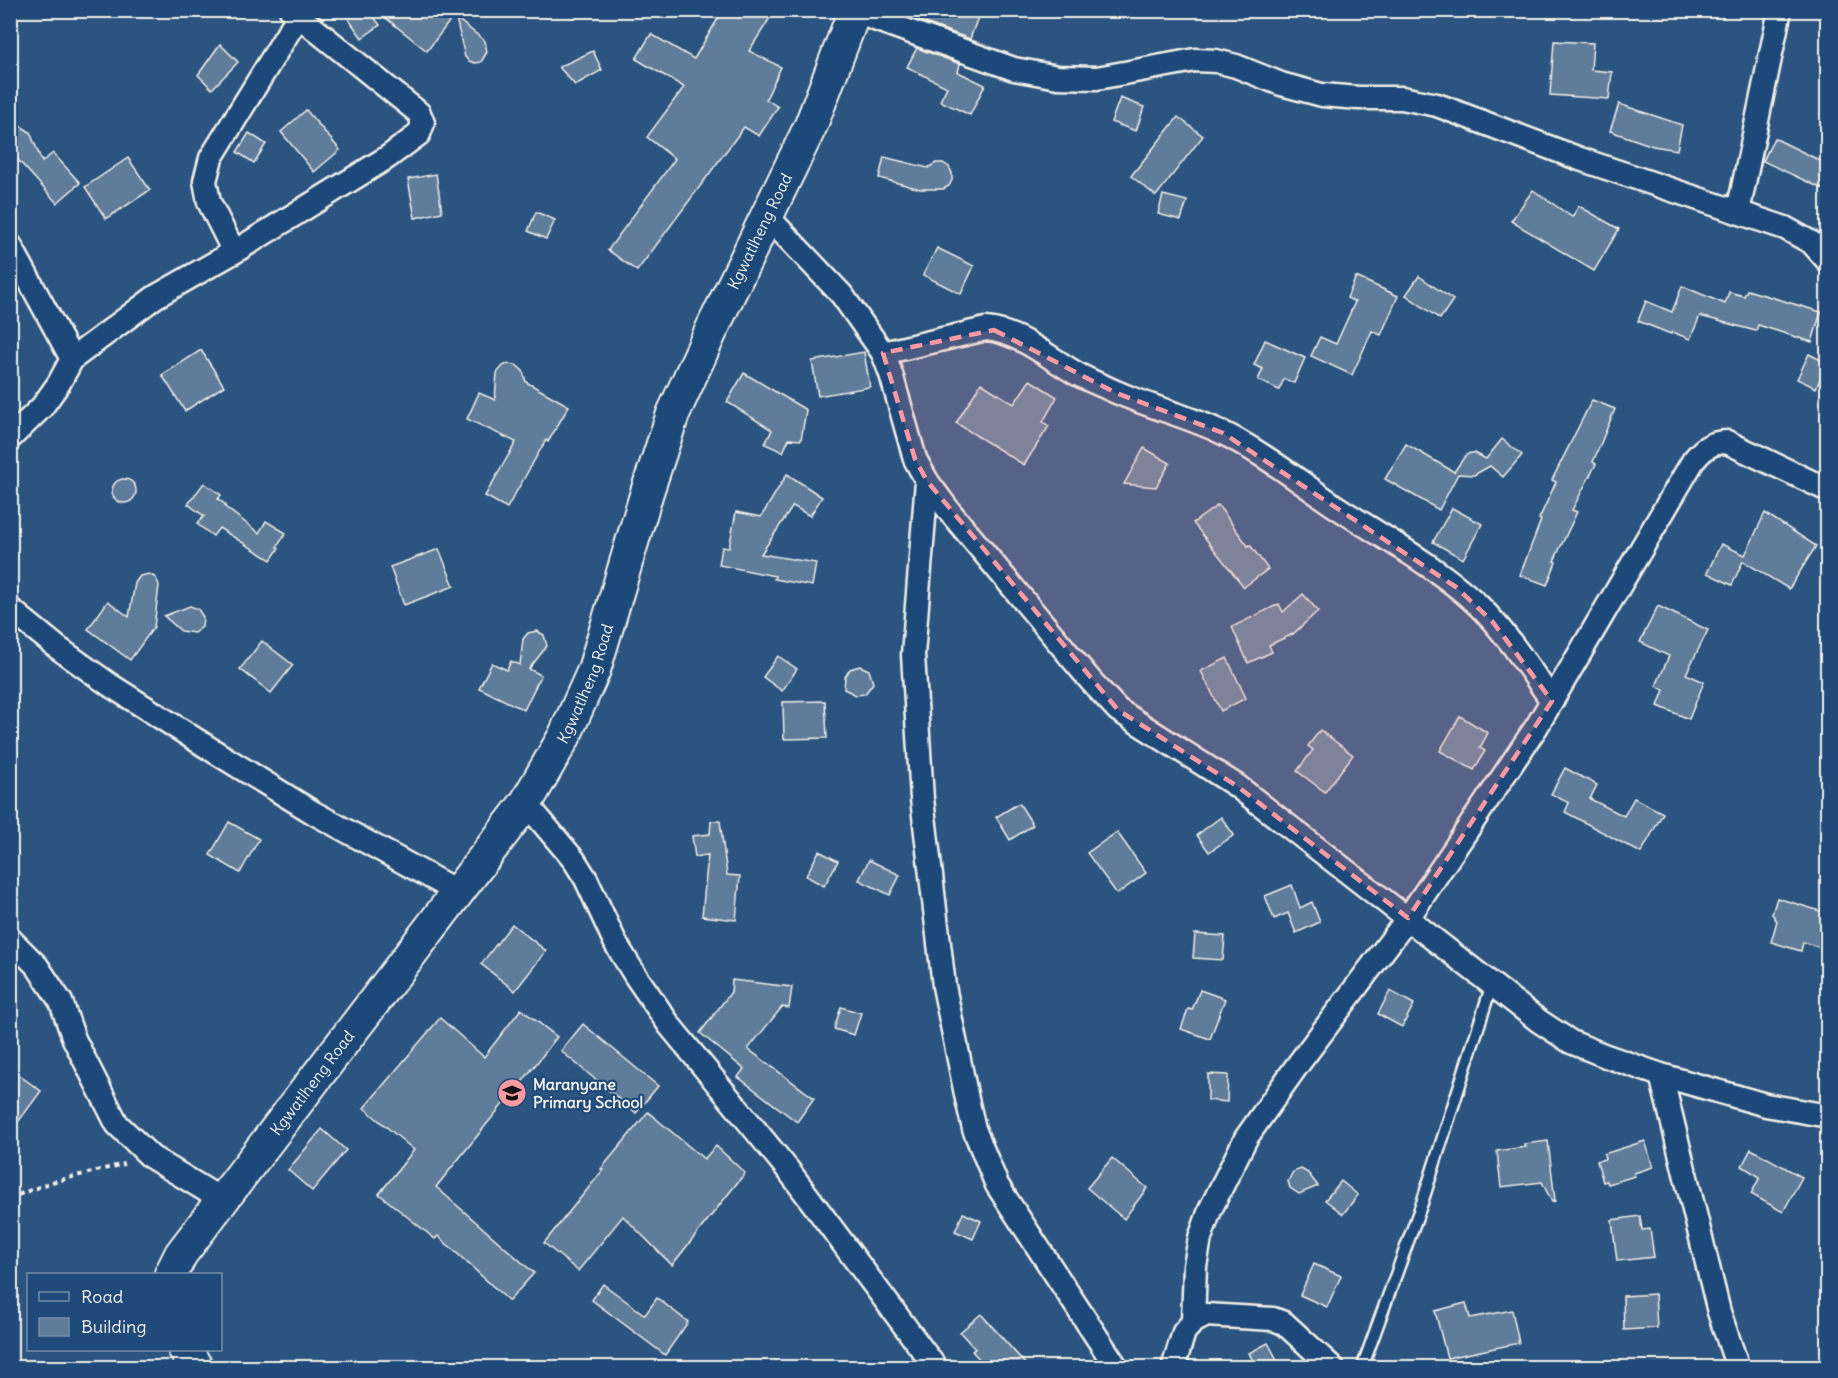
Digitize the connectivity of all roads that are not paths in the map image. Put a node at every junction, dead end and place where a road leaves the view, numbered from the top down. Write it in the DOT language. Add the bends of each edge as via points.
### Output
graph roads {
  1 [pos="1780,10"];
  2 [pos="855,11"];
  3 [pos="297,12"];
  4 [pos="1738,213"];
  5 [pos="768,217"];
  6 [pos="10,245"];
  7 [pos="234,252"];
  8 [pos="1827,261"];
  9 [pos="883,353"];
  10 [pos="72,359"];
  11 [pos="10,438"];
  12 [pos="927,481"];
  13 [pos="1827,490"];
  14 [pos="10,609"];
  15 [pos="1552,700"];
  16 [pos="526,803"];
  17 [pos="458,892"];
  18 [pos="1408,918"];
  19 [pos="10,939"];
  20 [pos="1492,984"];
  21 [pos="1661,1075"];
  22 [pos="1827,1116"];
  23 [pos="222,1200"];
  24 [pos="172,1273"];
  25 [pos="1192,1322"];
  26 [pos="186,1351"];
  27 [pos="197,1368"];
  28 [pos="936,1368"];
  29 [pos="1118,1368"];
  30 [pos="1173,1368"];
  31 [pos="1334,1368"];
  32 [pos="1362,1368"];
  33 [pos="1738,1368"];
  1 -- 4 [label="street"];
  2 -- 4 [label="street" via="1014,69 1058,77 1097,78 1195,60 1216,61 1322,95 1402,98 1437,105"];
  2 -- 5 [label="street, Kgwatlheng Road" via="811,125"];
  3 -- 7 [label="street" via="211,158 205,181 209,202"];
  3 -- 7 [label="street" via="419,113 423,123 419,134 388,158"];
  4 -- 8 [label="street" via="1800,235"];
  5 -- 9 [label="street" via="842,295"];
  5 -- 16 [label="street, Kgwatlheng Road" via="711,329 674,414 594,670 564,736"];
  6 -- 10 [label="street"];
  7 -- 10 [label="street" via="155,297"];
  9 -- 12 [label="street" via="915,459"];
  9 -- 15 [label="street" via="994,330 1116,393 1224,433 1456,586 1492,621"];
  10 -- 11 [label="street" via="42,406"];
  12 -- 18 [label="street" via="1118,710 1237,786"];
  12 -- 29 [label="street" via="913,655 921,777 944,986 974,1129 997,1185"];
  13 -- 15 [label="street" via="1727,442 1705,447 1693,461"];
  14 -- 17 [label="street" via="93,673 202,744 314,813"];
  15 -- 18 [label="street"];
  16 -- 17 [label="street, Kgwatlheng Road"];
  16 -- 28 [label="street" via="574,860 616,944 670,1026 789,1171"];
  17 -- 23 [label="street, Kgwatlheng Road"];
  18 -- 20 [label="street"];
  18 -- 25 [label="street" via="1241,1147 1200,1238"];
  19 -- 23 [label="street" via="37,966 61,1002 74,1039 117,1124 151,1157"];
  20 -- 21 [label="street" via="1571,1042"];
  20 -- 32 [label="lane" via="1422,1203"];
  21 -- 22 [label="street" via="1766,1105"];
  21 -- 33 [label="street" via="1719,1312"];
  23 -- 24 [label="street, Kgwatlheng Road" via="181,1254"];
  25 -- 30 [label="street" via="1184,1332"];
  25 -- 31 [label="street" via="1206,1315 1273,1319 1294,1331"];
  26 -- 27 [label="street"];
}
